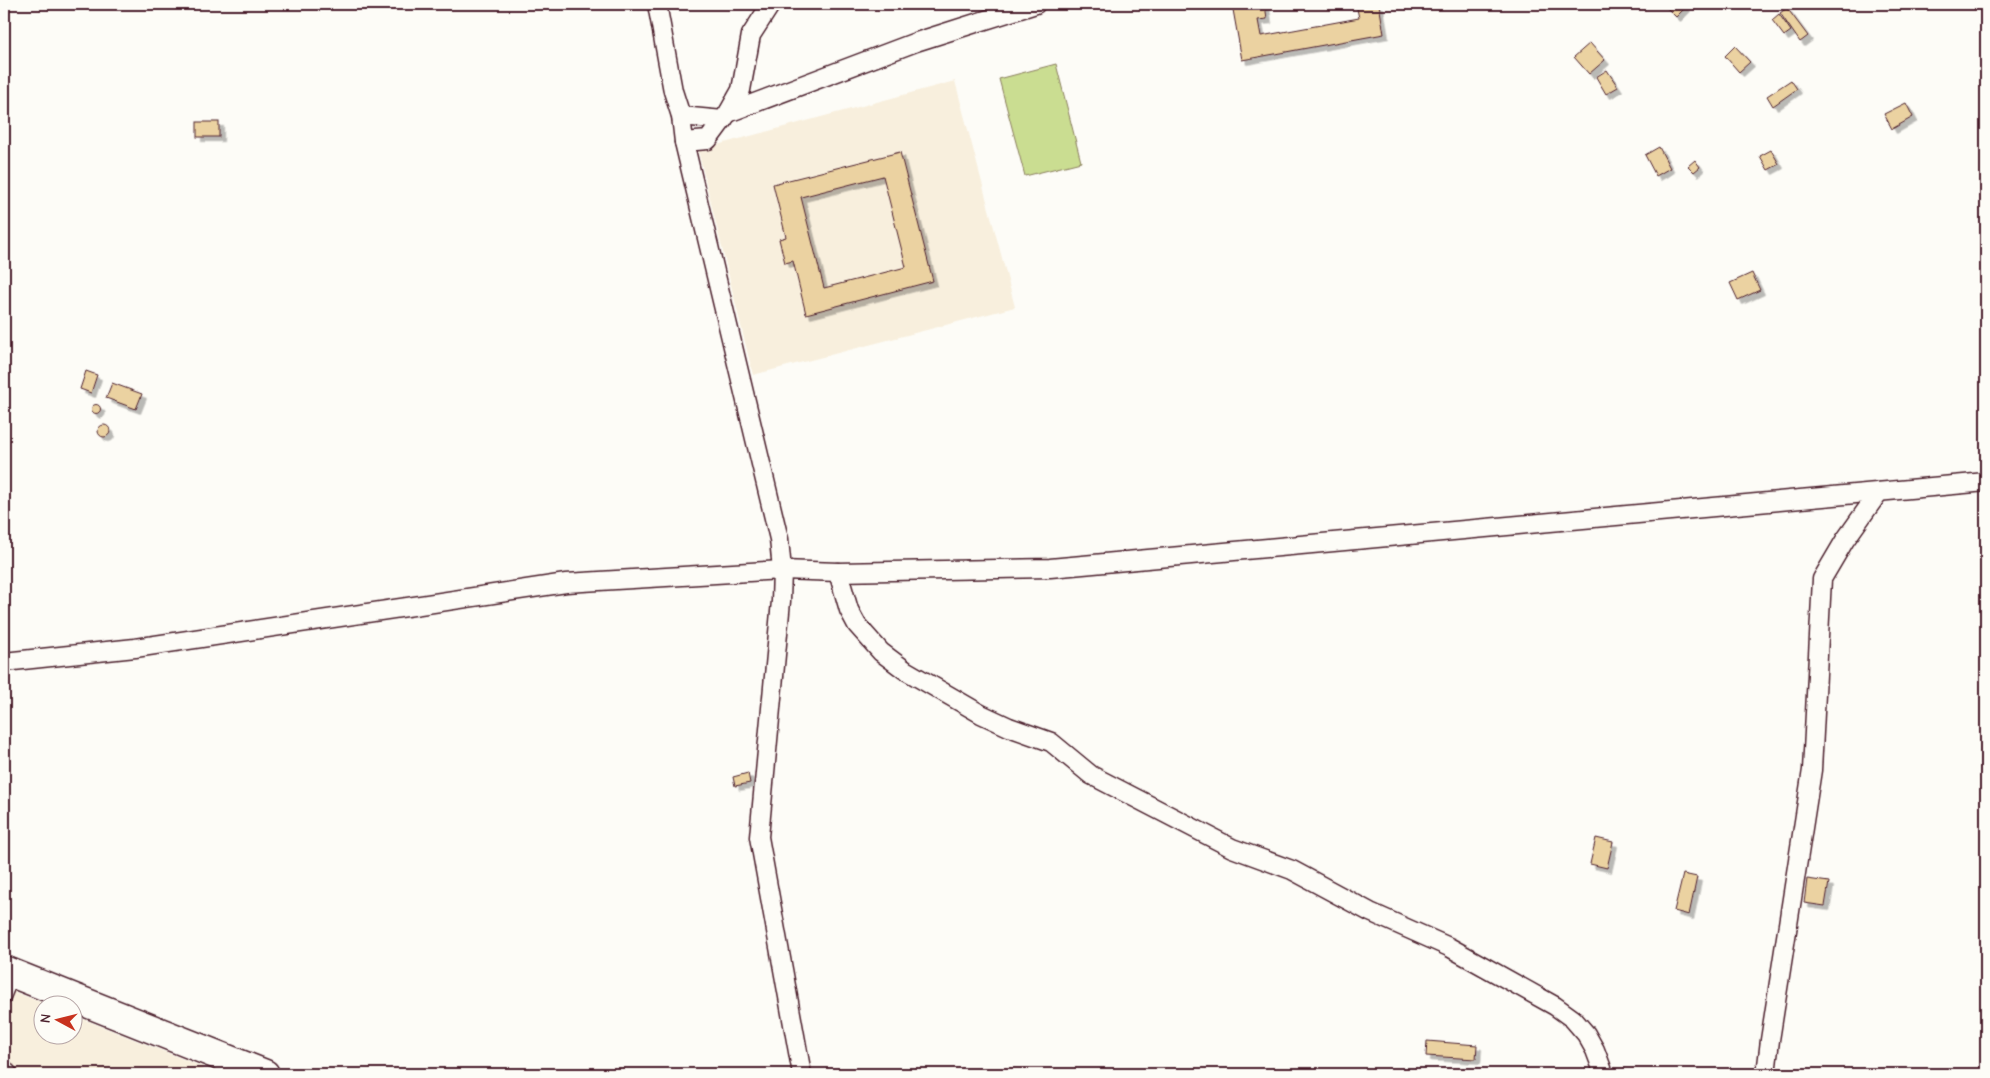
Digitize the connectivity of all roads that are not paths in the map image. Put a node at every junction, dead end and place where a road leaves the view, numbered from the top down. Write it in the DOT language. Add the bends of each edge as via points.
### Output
graph roads {
  1 [pos="657,4"];
  2 [pos="771,4"];
  3 [pos="1036,4"];
  4 [pos="681,116"];
  5 [pos="726,117"];
  6 [pos="684,142"];
  7 [pos="1986,482"];
  8 [pos="1878,492"];
  9 [pos="782,570"];
  10 [pos="838,572"];
  11 [pos="4,662"];
  12 [pos="9,973"];
  13 [pos="4,1001"];
  14 [pos="4,1063"];
  15 [pos="14,1074"];
  16 [pos="265,1074"];
  17 [pos="802,1074"];
  18 [pos="1604,1074"];
  19 [pos="1766,1074"];
  1 -- 4 [label="street" via="672,91"];
  2 -- 5 [label="street" via="752,35 741,90"];
  3 -- 5 [label="street" via="916,42"];
  4 -- 5 [label="street"];
  4 -- 6 [label="street"];
  5 -- 6 [label="street" via="708,140"];
  6 -- 9 [label="street" via="779,539"];
  7 -- 8 [label="street"];
  8 -- 10 [label="street" via="1050,568"];
  8 -- 19 [label="street" via="1822,579 1812,770"];
  9 -- 10 [label="street"];
  9 -- 11 [label="street" via="566,583 135,648"];
  9 -- 17 [label="street" via="758,837"];
  10 -- 18 [label="street" via="857,625 881,652 905,670 995,720 1051,742 1091,775 1232,848 1292,870 1370,912 1449,946 1508,979 1573,1019 1586,1034"];
  12 -- 13 [label="lane"];
  12 -- 16 [label="main road"];
  14 -- 15 [label="lane"];
}
